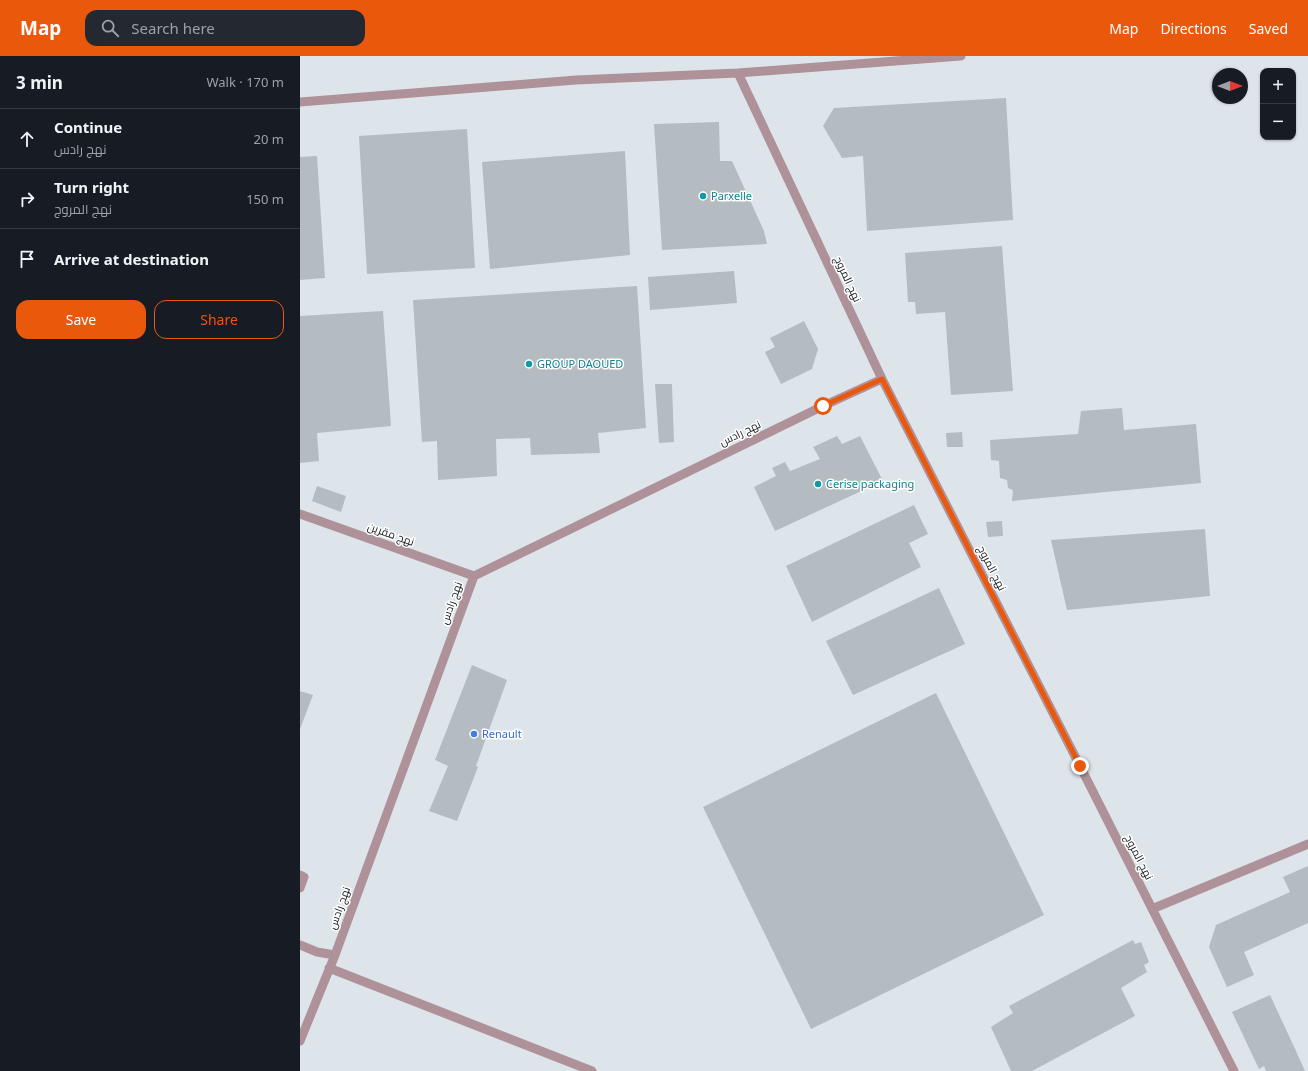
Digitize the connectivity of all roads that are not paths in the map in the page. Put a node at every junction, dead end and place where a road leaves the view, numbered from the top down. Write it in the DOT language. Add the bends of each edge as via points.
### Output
graph roads {
  1 [pos="961,56"];
  2 [pos="738,73"];
  3 [pos="300,102"];
  4 [pos="882,379"];
  5 [pos="300,514"];
  6 [pos="474,576"];
  7 [pos="1308,844"];
  8 [pos="300,875"];
  9 [pos="300,888"];
  10 [pos="1152,909"];
  11 [pos="300,945"];
  12 [pos="335,956"];
  13 [pos="329,968"];
  14 [pos="300,1041"];
  15 [pos="592,1071"];
  16 [pos="1234,1071"];
  1 -- 2 [label="lane"];
  2 -- 3 [label="lane" via="576,80"];
  2 -- 4 [label="lane, نهج المروج"];
  4 -- 6 [label="lane, نهج رادس"];
  4 -- 10 [label="lane, نهج المروج"];
  5 -- 6 [label="lane, نهج مقرين"];
  6 -- 12 [label="lane, نهج رادس"];
  7 -- 10 [label="lane"];
  8 -- 9 [label="lane" via="304,877"];
  10 -- 16 [label="lane, نهج المروج"];
  11 -- 12 [label="lane"];
  12 -- 13 [label="lane, نهج رادس"];
  13 -- 14 [label="lane, نهج رادس"];
  13 -- 15 [label="lane"];
}
